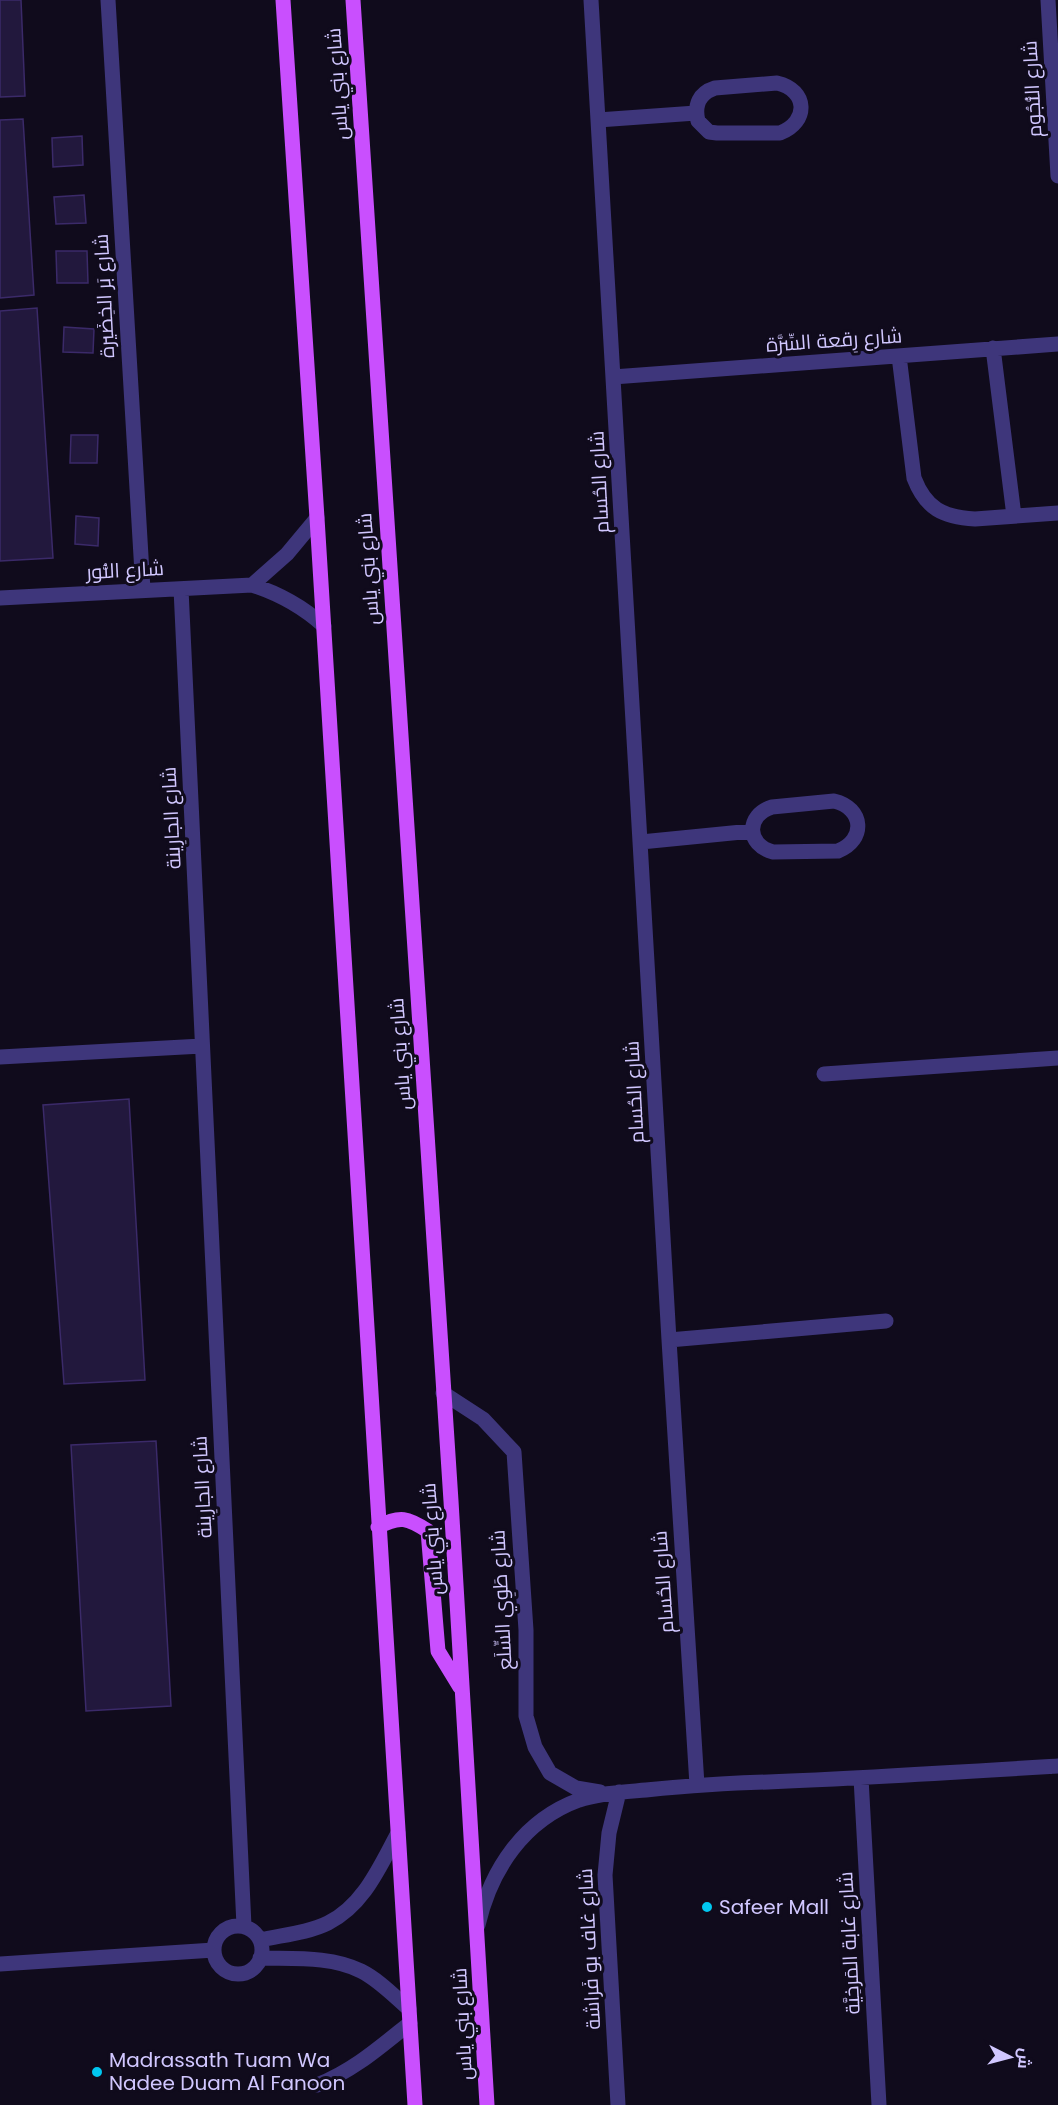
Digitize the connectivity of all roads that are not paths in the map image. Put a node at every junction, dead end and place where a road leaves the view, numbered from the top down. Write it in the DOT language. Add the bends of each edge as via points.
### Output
graph roads {
  1 [pos="108,0"];
  2 [pos="283,0"];
  3 [pos="353,0"];
  4 [pos="591,0"];
  5 [pos="1048,0"];
  6 [pos="696,113"];
  7 [pos="598,120"];
  8 [pos="1058,176"];
  9 [pos="1058,344"];
  10 [pos="993,348"];
  11 [pos="899,356"];
  12 [pos="613,377"];
  13 [pos="1058,513"];
  14 [pos="1014,516"];
  15 [pos="317,518"];
  16 [pos="252,585"];
  17 [pos="181,589"];
  18 [pos="143,590"];
  19 [pos="0,598"];
  20 [pos="324,626"];
  21 [pos="752,831"];
  22 [pos="641,842"];
  23 [pos="202,1046"];
  24 [pos="0,1057"];
  25 [pos="1058,1058"];
  26 [pos="824,1074"];
  27 [pos="886,1321"];
  28 [pos="669,1340"];
  29 [pos="443,1393"];
  30 [pos="378,1527"];
  31 [pos="462,1690"];
  32 [pos="1058,1766"];
  33 [pos="861,1778"];
  34 [pos="697,1785"];
  35 [pos="613,1793"];
  36 [pos="398,1833"];
  37 [pos="244,1926"];
  38 [pos="477,1929"];
  39 [pos="260,1940"];
  40 [pos="214,1950"];
  41 [pos="260,1958"];
  42 [pos="0,1965"];
  43 [pos="410,2016"];
  44 [pos="317,2085"];
  45 [pos="416,2105"];
  46 [pos="487,2105"];
  47 [pos="618,2105"];
  48 [pos="879,2105"];
  1 -- 18 [label="street, شارع بَر الخِضَيرة"];
  2 -- 15 [label="main road"];
  3 -- 29 [label="main road, شارع بني ياس"];
  4 -- 7 [label="street, شارع الحُسام"];
  5 -- 8 [label="street, شارع النُّجُوم"];
  6 -- 6 [label="street" via="709,132 780,133 795,124 801,108 795,92 777,83 706,91"];
  6 -- 7 [label="street"];
  7 -- 12 [label="street, شارع الحُسام"];
  9 -- 10 [label="street, شارع رِقعة السِّرَّة"];
  10 -- 11 [label="street, شارع رِقعة السِّرَّة"];
  10 -- 14 [label="street"];
  11 -- 12 [label="street, شارع رِقعة السِّرَّة"];
  11 -- 14 [label="street" via="914,478 919,491 950,516"];
  12 -- 22 [label="street, شارع الحُسام"];
  13 -- 14 [label="street"];
  15 -- 16 [label="street" via="287,554"];
  15 -- 20 [label="main road"];
  16 -- 17 [label="street, شارع النُّور"];
  16 -- 20 [label="street, شارع النُّور" via="291,601"];
  17 -- 18 [label="street, شارع النُّور"];
  17 -- 23 [label="street, شارع الجارِينة"];
  18 -- 19 [label="street, شارع النُّور"];
  20 -- 30 [label="main road"];
  21 -- 21 [label="street" via="765,850 773,852 838,851 852,843 858,827 852,810 834,801 764,809 753,822"];
  21 -- 22 [label="street"];
  22 -- 28 [label="street, شارع الحُسام"];
  23 -- 24 [label="street"];
  23 -- 37 [label="street, شارع الجارِينة"];
  25 -- 26 [label="street"];
  27 -- 28 [label="street"];
  28 -- 34 [label="street, شارع الحُسام"];
  29 -- 31 [label="main road, شارع بني ياس"];
  29 -- 35 [label="street, شارع طَوِي السِّلَع" via="483,1419 514,1452 526,1630 526,1716 535,1748 550,1773 576,1788"];
  30 -- 31 [label="main road" via="389,1521 410,1519 428,1531 438,1651"];
  30 -- 36 [label="main road"];
  31 -- 38 [label="main road, شارع بني ياس"];
  32 -- 33 [label="street, شارع طَوِي السِّلَع"];
  33 -- 34 [label="street, شارع طَوِي السِّلَع"];
  33 -- 48 [label="street, شارع غابة المَرخِيَّة"];
  34 -- 35 [label="street, شارع طَوِي السِّلَع"];
  35 -- 38 [label="street, شارع طَوِي السِّلَع" via="579,1801 530,1830 495,1875"];
  35 -- 47 [label="street, شارع غاف بو فَراشة" via="605,1875"];
  36 -- 39 [label="street" via="365,1892 338,1917 315,1928"];
  36 -- 43 [label="main road"];
  37 -- 39 [label="street"];
  37 -- 40 [label="street" via="223,1931"];
  38 -- 46 [label="main road, شارع بني ياس"];
  39 -- 41 [label="street"];
  40 -- 41 [label="street" via="224,1970 234,1974 245,1973"];
  40 -- 42 [label="street"];
  41 -- 43 [label="street" via="346,1965 377,1982"];
  43 -- 44 [label="street" via="359,2064"];
  43 -- 45 [label="main road"];
}
